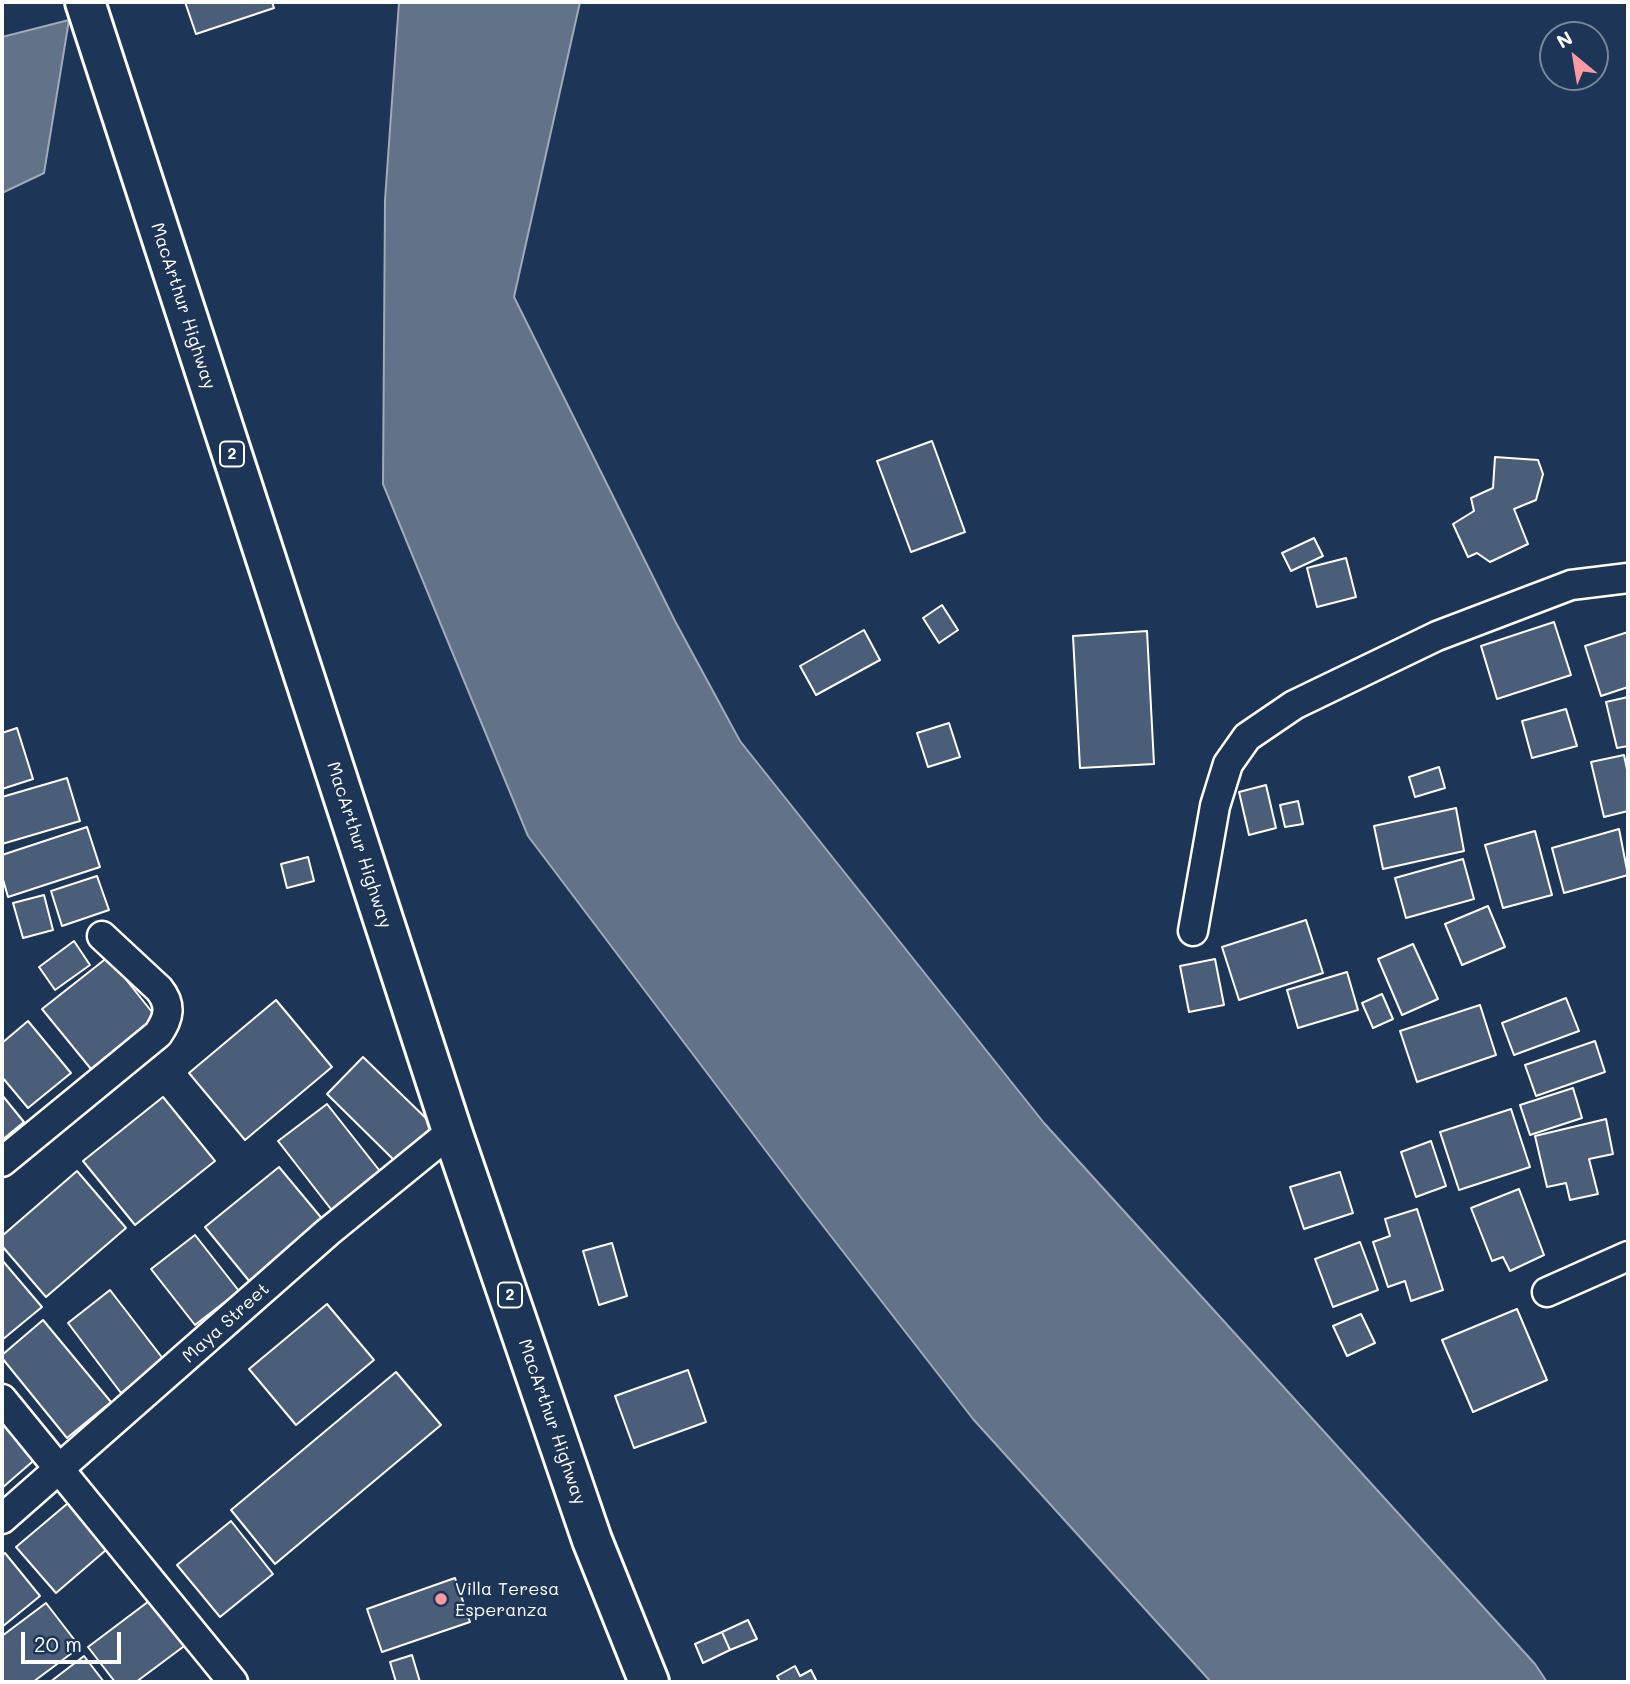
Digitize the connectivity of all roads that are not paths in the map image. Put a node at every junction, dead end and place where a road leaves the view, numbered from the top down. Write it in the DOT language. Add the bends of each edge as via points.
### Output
graph roads {
  1 [pos="85,2"];
  2 [pos="1628,578"];
  3 [pos="1194,931"];
  4 [pos="102,936"];
  5 [pos="452,1131"];
  6 [pos="2,1163"];
  7 [pos="1628,1256"];
  8 [pos="1546,1292"];
  9 [pos="2,1399"];
  10 [pos="61,1468"];
  11 [pos="2,1519"];
  12 [pos="233,1682"];
  13 [pos="649,1682"];
  1 -- 5 [label="highway, MacArthur Highway / 2"];
  2 -- 3 [label="street" via="1572,585 1437,636 1294,705 1247,737 1228,764 1215,806"];
  4 -- 6 [label="street" via="167,999 167,1019 158,1034"];
  5 -- 10 [label="street, Maya Street" via="328,1231"];
  5 -- 13 [label="highway, MacArthur Highway / 2" via="592,1541"];
  7 -- 8 [label="street"];
  9 -- 10 [label="street"];
  10 -- 11 [label="street, Maya Street"];
  10 -- 12 [label="street"];
}
